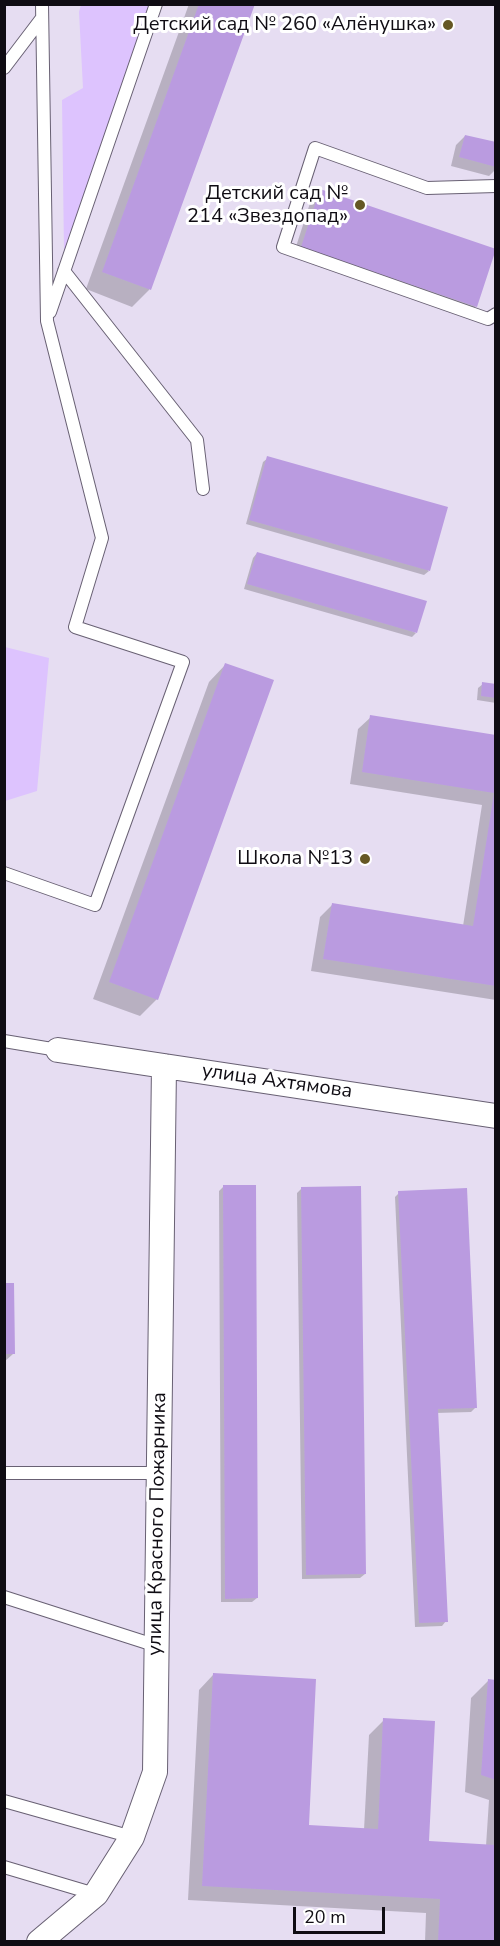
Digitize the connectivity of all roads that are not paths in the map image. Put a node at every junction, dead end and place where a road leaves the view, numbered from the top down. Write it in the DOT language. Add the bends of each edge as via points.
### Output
graph roads {
  1 [pos="42,4"];
  2 [pos="156,4"];
  3 [pos="42,18"];
  4 [pos="4,68"];
  5 [pos="495,186"];
  6 [pos="64,270"];
  7 [pos="495,314"];
  8 [pos="47,321"];
  9 [pos="203,489"];
  10 [pos="4,873"];
  11 [pos="4,1041"];
  12 [pos="58,1050"];
  13 [pos="164,1066"];
  14 [pos="495,1116"];
  15 [pos="4,1473"];
  16 [pos="159,1473"];
  17 [pos="4,1597"];
  18 [pos="157,1646"];
  19 [pos="4,1801"];
  20 [pos="132,1837"];
  21 [pos="4,1867"];
  22 [pos="96,1894"];
  23 [pos="39,1941"];
  1 -- 3 [label="lane"];
  2 -- 6 [label="lane"];
  3 -- 4 [label="lane"];
  3 -- 8 [label="lane"];
  5 -- 7 [label="lane" via="427,188 315,148 283,248 488,319"];
  6 -- 8 [label="lane"];
  6 -- 9 [label="lane" via="197,440"];
  8 -- 10 [label="lane" via="102,538 75,627 183,662 95,905"];
  11 -- 12 [label="lane"];
  12 -- 13 [label="street, улица Ахтямова"];
  13 -- 14 [label="street, улица Ахтямова"];
  13 -- 16 [label="street, улица Красного Пожарника"];
  15 -- 16 [label="lane"];
  16 -- 18 [label="street, улица Красного Пожарника"];
  17 -- 18 [label="lane"];
  18 -- 20 [label="street, улица Красного Пожарника" via="155,1772"];
  19 -- 20 [label="lane"];
  20 -- 22 [label="street, улица Красного Пожарника"];
  21 -- 22 [label="lane"];
  22 -- 23 [label="street, улица Красного Пожарника"];
}
